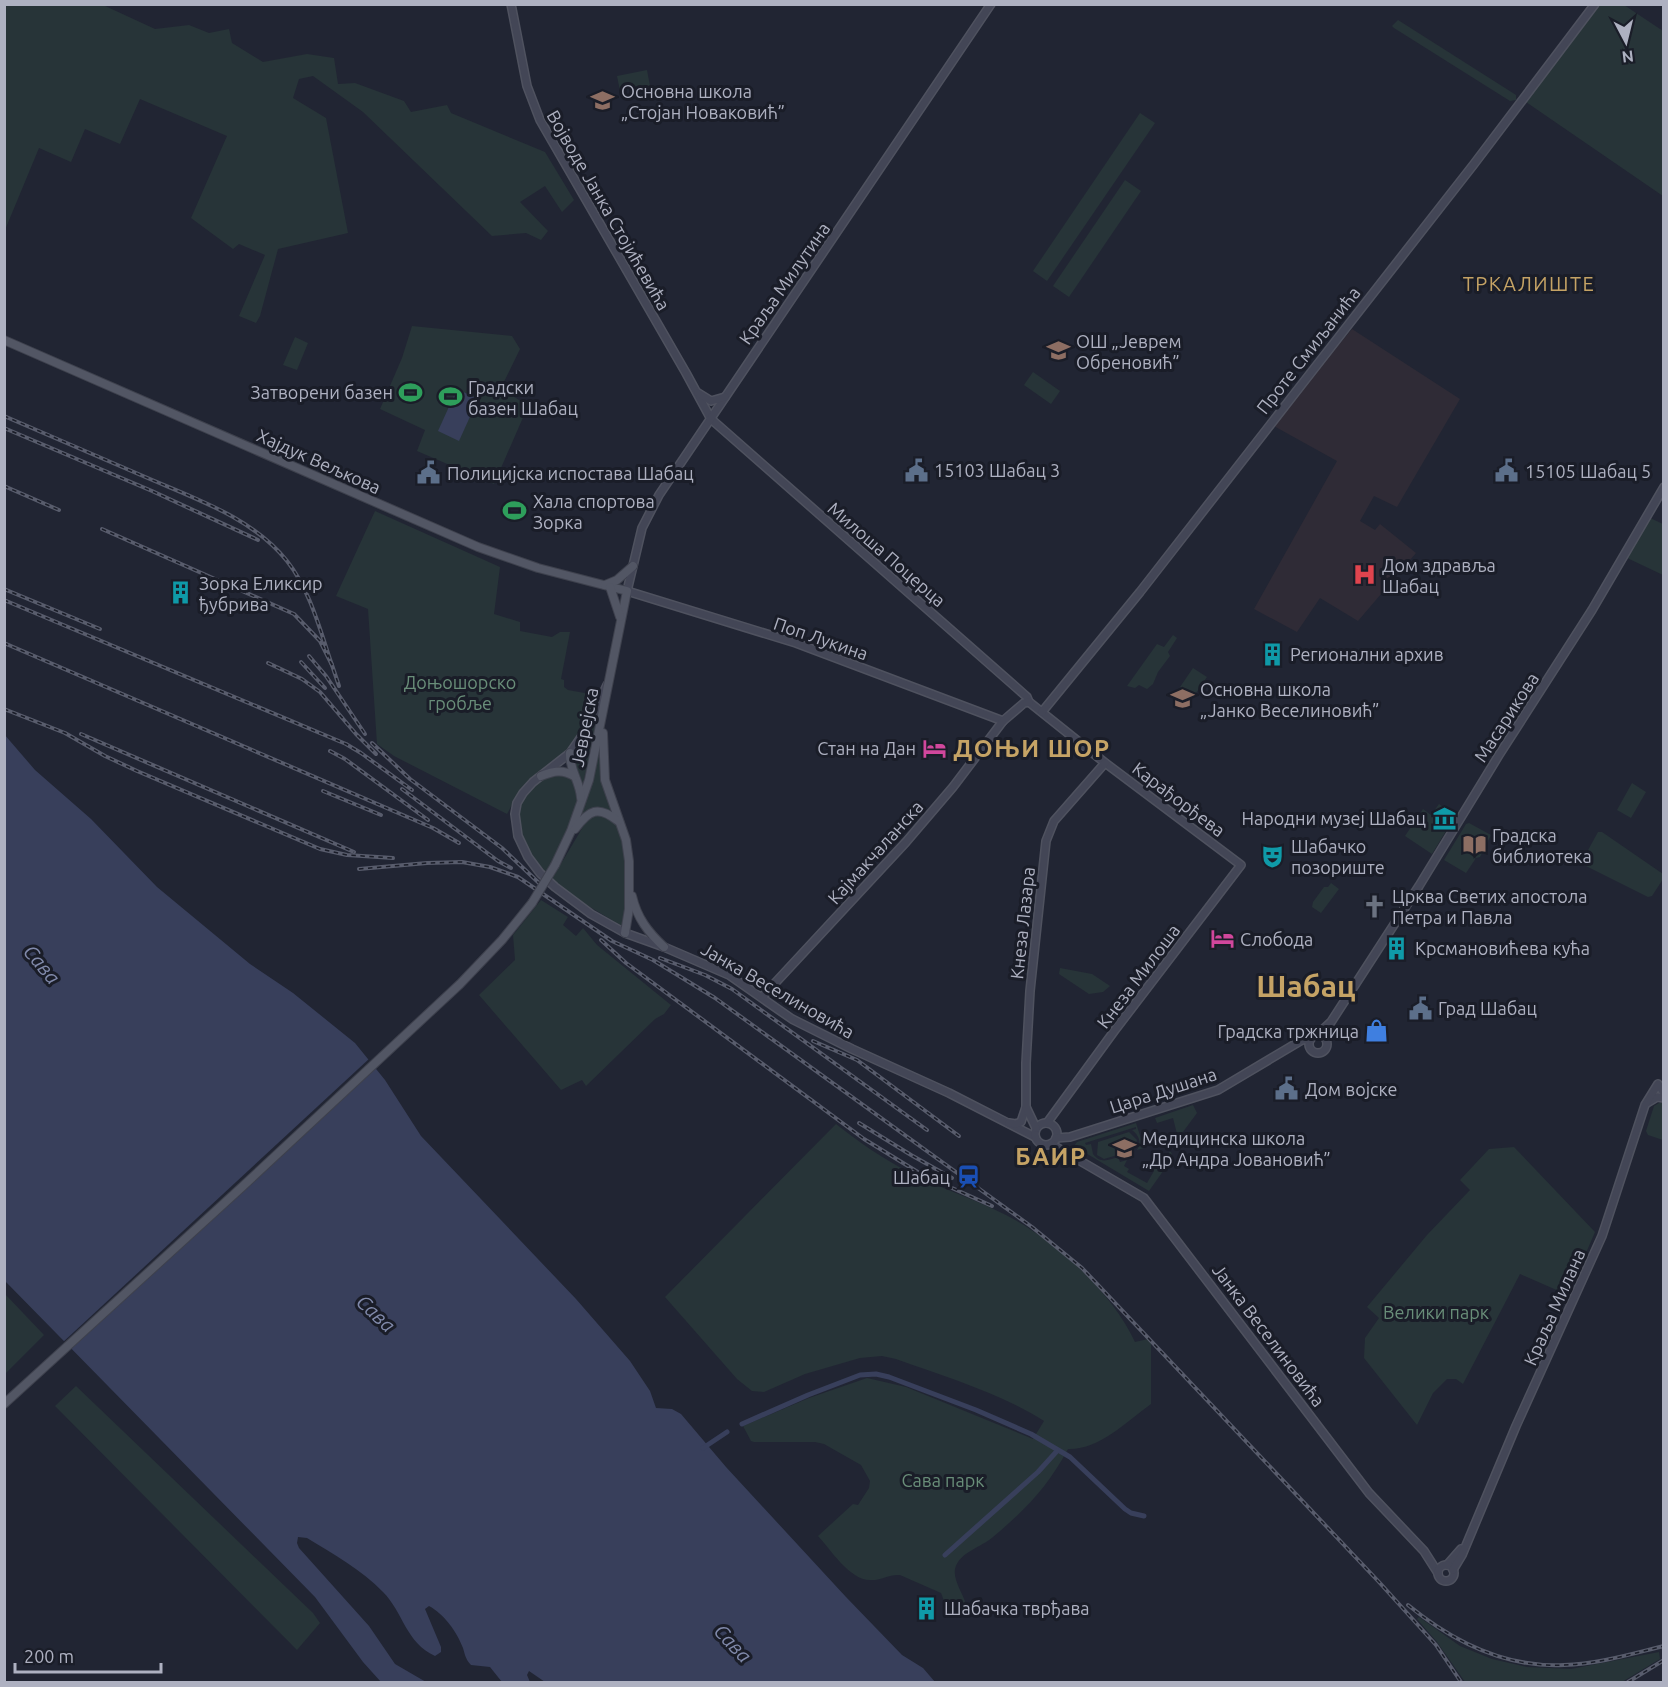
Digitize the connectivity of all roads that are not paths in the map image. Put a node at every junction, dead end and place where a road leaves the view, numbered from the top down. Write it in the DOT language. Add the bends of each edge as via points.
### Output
graph roads {
  1 [pos="511,4"];
  2 [pos="992,4"];
  3 [pos="1594,4"];
  4 [pos="4,340"];
  5 [pos="696,392"];
  6 [pos="725,397"];
  7 [pos="711,419"];
  8 [pos="1664,488"];
  9 [pos="633,566"];
  10 [pos="607,586"];
  11 [pos="627,591"];
  12 [pos="620,620"];
  13 [pos="608,685"];
  14 [pos="1029,702"];
  15 [pos="1042,712"];
  16 [pos="1003,721"];
  17 [pos="600,726"];
  18 [pos="570,753"];
  19 [pos="1105,763"];
  20 [pos="541,776"];
  21 [pos="575,777"];
  22 [pos="580,806"];
  23 [pos="620,822"];
  24 [pos="568,838"];
  25 [pos="1241,865"];
  26 [pos="630,885"];
  27 [pos="625,933"];
  28 [pos="664,947"];
  29 [pos="1371,960"];
  30 [pos="762,998"];
  31 [pos="1331,1022"];
  32 [pos="1313,1037"];
  33 [pos="1326,1041"];
  34 [pos="1311,1049"];
  35 [pos="1287,1050"];
  36 [pos="1664,1093"];
  37 [pos="1664,1098"];
  38 [pos="1645,1105"];
  39 [pos="1059,1106"];
  40 [pos="1026,1107"];
  41 [pos="1045,1123"];
  42 [pos="1009,1124"];
  43 [pos="1035,1132"];
  44 [pos="1073,1135"];
  45 [pos="1055,1136"];
  46 [pos="1070,1156"];
  47 [pos="4,1404"];
  48 [pos="1445,1569"];
  1 -- 5 [label="main road, Војводе Јанка Стојићевића" via="527,86 540,120"];
  2 -- 6 [label="main road, Краља Милутина"];
  3 -- 15 [label="main road, Проте Смиљанића" via="1474,164"];
  4 -- 10 [label="main road, Хајдук Вељкова" via="478,547"];
  5 -- 6 [label="main road" via="711,401"];
  5 -- 7 [label="main road, Војводе Јанка Стојићевића"];
  6 -- 7 [label="main road, Краља Милутина"];
  7 -- 9 [label="main road, Краља Милутина" via="650,510"];
  7 -- 14 [label="main road, Милоша Поцерца"];
  8 -- 29 [label="main road, Масарикова" via="1592,610"];
  9 -- 10 [label="main road"];
  9 -- 11 [label="main road, Краља Милутина"];
  10 -- 11 [label="main road, Хајдук Вељкова"];
  10 -- 12 [label="main road"];
  11 -- 12 [label="main road, Јеврејска"];
  11 -- 16 [label="main road, Поп Лукина" via="796,643"];
  12 -- 13 [label="main road, Јеврејска"];
  13 -- 17 [label="main road, Јеврејска"];
  13 -- 18 [label="main road, Јанка Веселиновића"];
  14 -- 15 [label="main road, Милоша Поцерца"];
  14 -- 16 [label="main road, Кајмакчаланска"];
  15 -- 19 [label="main road, Карађорђева"];
  16 -- 30 [label="main road, Кајмакчаланска" via="953,787"];
  17 -- 22 [label="main road, Јеврејска"];
  17 -- 23 [label="main road" via="605,780"];
  18 -- 20 [label="main road, Јанка Веселиновића"];
  18 -- 21 [label="main road"];
  19 -- 25 [label="main road, Карађорђева"];
  19 -- 40 [label="main road, Кнеза Лазара" via="1056,818 1046,841 1029,996"];
  20 -- 21 [label="main road" via="562,770"];
  20 -- 27 [label="main road, Јанка Веселиновића" via="517,803 515,825 521,844 540,873 555,887"];
  21 -- 22 [label="main road"];
  22 -- 24 [label="main road, Јеврејска"];
  23 -- 24 [label="main road" via="610,814 595,811"];
  23 -- 26 [label="main road"];
  24 -- 47 [label="main road, Јеврејска, bridge" via="532,903 486,958"];
  25 -- 39 [label="main road, Кнеза Милоша"];
  26 -- 27 [label="main road"];
  26 -- 28 [label="main road" via="640,919"];
  27 -- 28 [label="main road, Јанка Веселиновића"];
  28 -- 30 [label="main road, Јанка Веселиновића" via="729,975"];
  29 -- 31 [label="main road, Цара Душана"];
  30 -- 42 [label="main road, Јанка Веселиновића" via="828,1038"];
  31 -- 32 [label="main road, Цара Душана"];
  31 -- 33 [label="main road, Цара Душана"];
  32 -- 33 [label="main road"];
  32 -- 34 [label="main road"];
  32 -- 35 [label="main road, Цара Душана"];
  33 -- 34 [label="main road" via="1321,1052"];
  34 -- 35 [label="main road, Цара Душана" via="1301,1046"];
  35 -- 44 [label="main road, Цара Душана" via="1218,1090"];
  36 -- 38 [label="main road, Краља Милана" via="1658,1084"];
  37 -- 38 [label="main road" via="1653,1098"];
  38 -- 48 [label="main road, Краља Милана" via="1602,1236 1467,1539"];
  39 -- 41 [label="main road, Кнеза Милоша"];
  39 -- 45 [label="main road, Кнеза Милоша"];
  40 -- 41 [label="main road"];
  40 -- 42 [label="main road" via="1019,1123"];
  40 -- 43 [label="main road, Кнеза Лазара"];
  41 -- 43 [label="main road, Кнеза Милоша"];
  41 -- 45 [label="main road"];
  42 -- 43 [label="main road, Јанка Веселиновића"];
  43 -- 45 [label="main road, Јанка Веселиновића" via="1040,1144"];
  44 -- 45 [label="main road, Цара Душана"];
  44 -- 46 [label="main road" via="1066,1144"];
  45 -- 46 [label="main road, Јанка Веселиновића"];
  46 -- 48 [label="main road, Јанка Веселиновића" via="1144,1198 1370,1493"];
}
